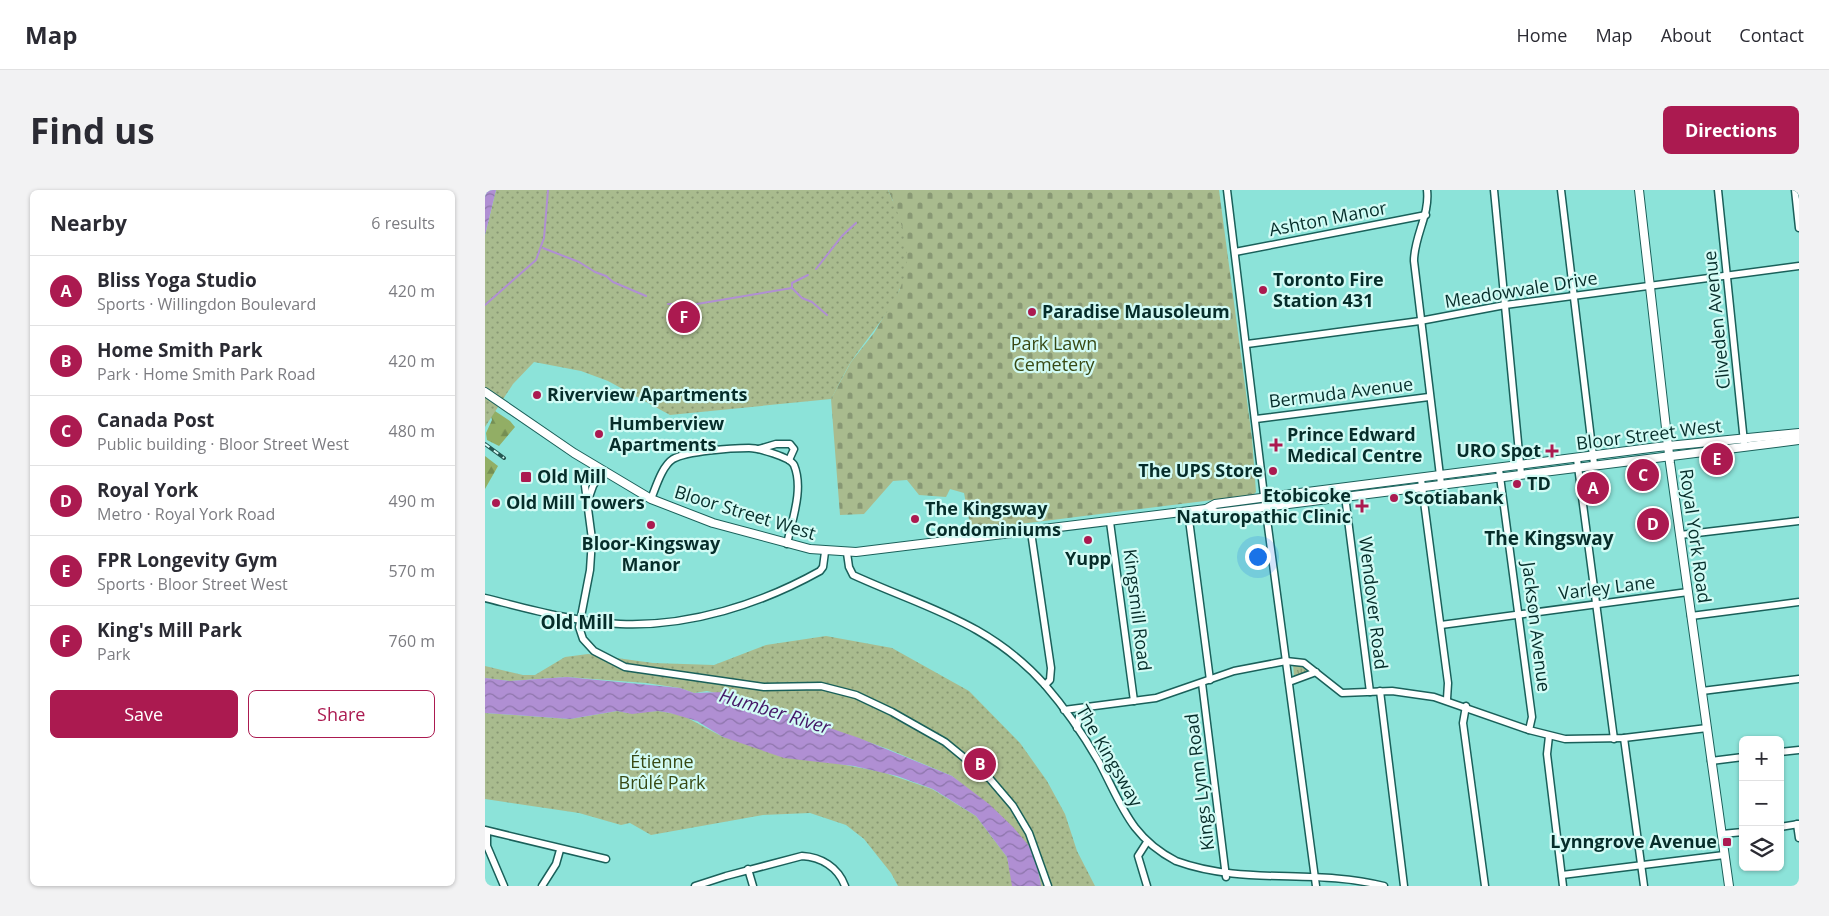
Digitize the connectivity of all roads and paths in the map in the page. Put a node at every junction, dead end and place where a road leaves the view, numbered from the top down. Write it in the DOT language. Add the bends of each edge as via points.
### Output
graph roads {
  1 [pos="1227,190"];
  2 [pos="1427,190"];
  3 [pos="1494,190"];
  4 [pos="1561,190"];
  5 [pos="1639,190"];
  6 [pos="1718,190"];
  7 [pos="1795,190"];
  8 [pos="1426,215"];
  9 [pos="1799,228"];
  10 [pos="1235,252"];
  11 [pos="1799,266"];
  12 [pos="1728,274"];
  13 [pos="1650,286"];
  14 [pos="1573,297"];
  15 [pos="1505,305"];
  16 [pos="1420,320"];
  17 [pos="1247,344"];
  18 [pos="485,392"];
  19 [pos="1429,397"];
  20 [pos="1257,419"];
  21 [pos="1799,433"];
  22 [pos="1744,438"];
  23 [pos="1799,440"];
  24 [pos="1668,446"];
  25 [pos="1744,447"];
  26 [pos="759,449"];
  27 [pos="1669,456"];
  28 [pos="789,460"];
  29 [pos="1593,460"];
  30 [pos="1577,463"];
  31 [pos="594,466"];
  32 [pos="1521,470"];
  33 [pos="602,471"];
  34 [pos="1499,473"];
  35 [pos="1441,480"];
  36 [pos="1422,483"];
  37 [pos="1344,492"];
  38 [pos="1265,497"];
  39 [pos="651,499"];
  40 [pos="587,500"];
  41 [pos="1266,507"];
  42 [pos="1206,510"];
  43 [pos="1188,512"];
  44 [pos="1799,520"];
  45 [pos="1110,522"];
  46 [pos="1031,532"];
  47 [pos="1680,535"];
  48 [pos="787,544"];
  49 [pos="825,552"];
  50 [pos="847,553"];
  51 [pos="1688,592"];
  52 [pos="485,598"];
  53 [pos="1799,602"];
  54 [pos="1596,604"];
  55 [pos="1519,615"];
  56 [pos="1691,616"];
  57 [pos="579,619"];
  58 [pos="1441,625"];
  59 [pos="1286,661"];
  60 [pos="1316,672"];
  61 [pos="1799,679"];
  62 [pos="1210,680"];
  63 [pos="1289,682"];
  64 [pos="1202,683"];
  65 [pos="1045,685"];
  66 [pos="1380,691"];
  67 [pos="1702,691"];
  68 [pos="1370,692"];
  69 [pos="1447,699"];
  70 [pos="1134,702"];
  71 [pos="1466,706"];
  72 [pos="1087,708"];
  73 [pos="1064,710"];
  74 [pos="1707,728"];
  75 [pos="1077,729"];
  76 [pos="1529,730"];
  77 [pos="1549,736"];
  78 [pos="1624,738"];
  79 [pos="1614,739"];
  80 [pos="1799,750"];
  81 [pos="1784,752"];
  82 [pos="1739,758"];
  83 [pos="1711,761"];
  84 [pos="1798,824"];
  85 [pos="1784,826"];
  86 [pos="486,830"];
  87 [pos="1739,832"];
  88 [pos="1722,834"];
  89 [pos="1799,838"];
  90 [pos="1147,842"];
  91 [pos="560,850"];
  92 [pos="1725,855"];
  93 [pos="606,859"];
  94 [pos="1641,865"];
  95 [pos="748,869"];
  96 [pos="1562,875"];
  97 [pos="1226,877"];
  98 [pos="1315,883"];
  99 [pos="504,886"];
  100 [pos="542,886"];
  101 [pos="695,886"];
  102 [pos="753,886"];
  103 [pos="845,886"];
  104 [pos="1048,886"];
  105 [pos="1147,886"];
  106 [pos="1384,886"];
  107 [pos="1404,886"];
  108 [pos="1485,886"];
  109 [pos="1563,886"];
  110 [pos="1644,886"];
  111 [pos="1729,886"];
  1 -- 10 [label="street"];
  2 -- 8 [label="street"];
  3 -- 15 [label="street"];
  4 -- 14 [label="street"];
  5 -- 13 [label="main road, Royal York Road"];
  6 -- 12 [label="street, Cliveden Avenue"];
  7 -- 9 [label="street"];
  8 -- 10 [label="street, Ashton Manor"];
  8 -- 16 [label="street" via="1414,254"];
  10 -- 17 [label="street"];
  11 -- 12 [label="street, Meadowvale Drive"];
  12 -- 13 [label="street, Meadowvale Drive"];
  12 -- 22 [label="street, Cliveden Avenue"];
  13 -- 14 [label="street, Meadowvale Drive"];
  13 -- 24 [label="main road, Royal York Road"];
  14 -- 15 [label="street, Meadowvale Drive"];
  14 -- 29 [label="street"];
  15 -- 16 [label="street, Meadowvale Drive"];
  15 -- 32 [label="street"];
  16 -- 17 [label="street, Meadowvale Drive"];
  16 -- 19 [label="street"];
  17 -- 20 [label="street"];
  18 -- 31 [label="main road, Bloor Street West"];
  19 -- 20 [label="street, Bermuda Avenue"];
  19 -- 35 [label="street"];
  20 -- 38 [label="street"];
  21 -- 22 [label="main road, Bloor Street West"];
  22 -- 24 [label="main road, Bloor Street West"];
  22 -- 25 [label="street, Cliveden Avenue"];
  23 -- 25 [label="main road, Bloor Street West"];
  24 -- 27 [label="main road, Royal York Road"];
  24 -- 29 [label="main road, Bloor Street West"];
  25 -- 27 [label="main road, Bloor Street West"];
  26 -- 28 [label="street"];
  26 -- 28 [label="street" via="789,444 793,449"];
  26 -- 39 [label="street" via="677,458 665,469"];
  27 -- 29 [label="main road, Bloor Street West"];
  27 -- 47 [label="main road, Royal York Road"];
  28 -- 48 [label="street" via="794,464 798,493"];
  29 -- 30 [label="main road, Bloor Street West"];
  30 -- 32 [label="main road, Bloor Street West"];
  30 -- 54 [label="street"];
  31 -- 33 [label="main road, Bloor Street West"];
  31 -- 40 [label="street" via="585,486"];
  32 -- 34 [label="main road, Bloor Street West"];
  33 -- 39 [label="main road, Bloor Street West"];
  33 -- 40 [label="street"];
  34 -- 35 [label="main road, Bloor Street West"];
  34 -- 55 [label="street, Jackson Avenue"];
  35 -- 36 [label="main road, Bloor Street West"];
  36 -- 37 [label="main road, Bloor Street West"];
  36 -- 58 [label="street"];
  37 -- 38 [label="main road, Bloor Street West"];
  37 -- 41 [label="main road, Bloor Street West"];
  37 -- 68 [label="street, Wendover Road"];
  38 -- 41 [label="street"];
  38 -- 42 [label="main road, Bloor Street West" via="1215,504"];
  39 -- 48 [label="main road, Bloor Street West" via="697,518"];
  40 -- 57 [label="street" via="592,548"];
  41 -- 42 [label="main road, Bloor Street West" via="1217,513"];
  41 -- 59 [label="street"];
  42 -- 43 [label="main road, Bloor Street West"];
  43 -- 45 [label="main road, Bloor Street West"];
  43 -- 62 [label="street"];
  44 -- 47 [label="street"];
  45 -- 46 [label="main road, Bloor Street West"];
  45 -- 70 [label="street, Kingsmill Road"];
  46 -- 50 [label="main road, Bloor Street West"];
  46 -- 65 [label="street" via="1051,668 1050,680"];
  47 -- 51 [label="main road, Royal York Road"];
  48 -- 49 [label="main road, Bloor Street West"];
  49 -- 50 [label="main road, Bloor Street West"];
  49 -- 57 [label="street" via="819,572 741,606 701,616 643,624"];
  50 -- 65 [label="street, The Kingsway" via="853,574 969,624"];
  51 -- 54 [label="street, Varley Lane"];
  51 -- 56 [label="main road, Royal York Road"];
  52 -- 57 [label="street"];
  53 -- 56 [label="street"];
  54 -- 55 [label="street, Varley Lane"];
  54 -- 79 [label="street"];
  55 -- 58 [label="street, Varley Lane"];
  55 -- 76 [label="street, Jackson Avenue" via="1532,717"];
  56 -- 67 [label="main road, Royal York Road"];
  57 -- 104 [label="street" via="580,631 588,644 625,667 764,687 821,686 856,695 945,742 990,779 1013,806 1029,833"];
  58 -- 69 [label="street"];
  59 -- 60 [label="street" via="1303,663"];
  59 -- 62 [label="street" via="1234,671"];
  59 -- 63 [label="street"];
  60 -- 63 [label="street"];
  60 -- 68 [label="street" via="1342,693"];
  61 -- 67 [label="street"];
  62 -- 64 [label="street"];
  63 -- 98 [label="street"];
  64 -- 70 [label="street"];
  64 -- 97 [label="street, Kings Lynn Road"];
  65 -- 73 [label="street, The Kingsway"];
  66 -- 68 [label="street"];
  66 -- 69 [label="street"];
  66 -- 107 [label="street, Wendover Road"];
  67 -- 74 [label="main road, Royal York Road"];
  69 -- 71 [label="street"];
  70 -- 72 [label="street"];
  71 -- 76 [label="street"];
  71 -- 108 [label="street" via="1463,723"];
  72 -- 73 [label="street"];
  72 -- 75 [label="street" via="1079,717"];
  73 -- 75 [label="street, The Kingsway"];
  74 -- 78 [label="street"];
  74 -- 83 [label="main road, Royal York Road"];
  75 -- 90 [label="street, The Kingsway" via="1099,762 1132,826"];
  76 -- 77 [label="street"];
  77 -- 79 [label="street" via="1573,740"];
  77 -- 96 [label="street" via="1547,754"];
  78 -- 79 [label="street"];
  78 -- 94 [label="street"];
  80 -- 81 [label="street"];
  82 -- 83 [label="street"];
  83 -- 88 [label="main road, Royal York Road"];
  84 -- 85 [label="street"];
  84 -- 89 [label="street"];
  86 -- 91 [label="street"];
  86 -- 99 [label="street" via="487,846"];
  87 -- 88 [label="street"];
  88 -- 92 [label="main road, Royal York Road"];
  90 -- 97 [label="street, The Kingsway" via="1189,867"];
  90 -- 105 [label="street" via="1138,856"];
  91 -- 93 [label="street"];
  91 -- 100 [label="street" via="556,864"];
  92 -- 94 [label="street"];
  92 -- 111 [label="main road, Royal York Road"];
  94 -- 96 [label="street"];
  94 -- 110 [label="street"];
  95 -- 101 [label="street"];
  95 -- 102 [label="street"];
  95 -- 103 [label="street" via="812,856 825,861"];
  96 -- 109 [label="street"];
  97 -- 98 [label="street, The Kingsway" via="1258,882"];
  98 -- 106 [label="street, The Kingsway" via="1356,881"];
}
